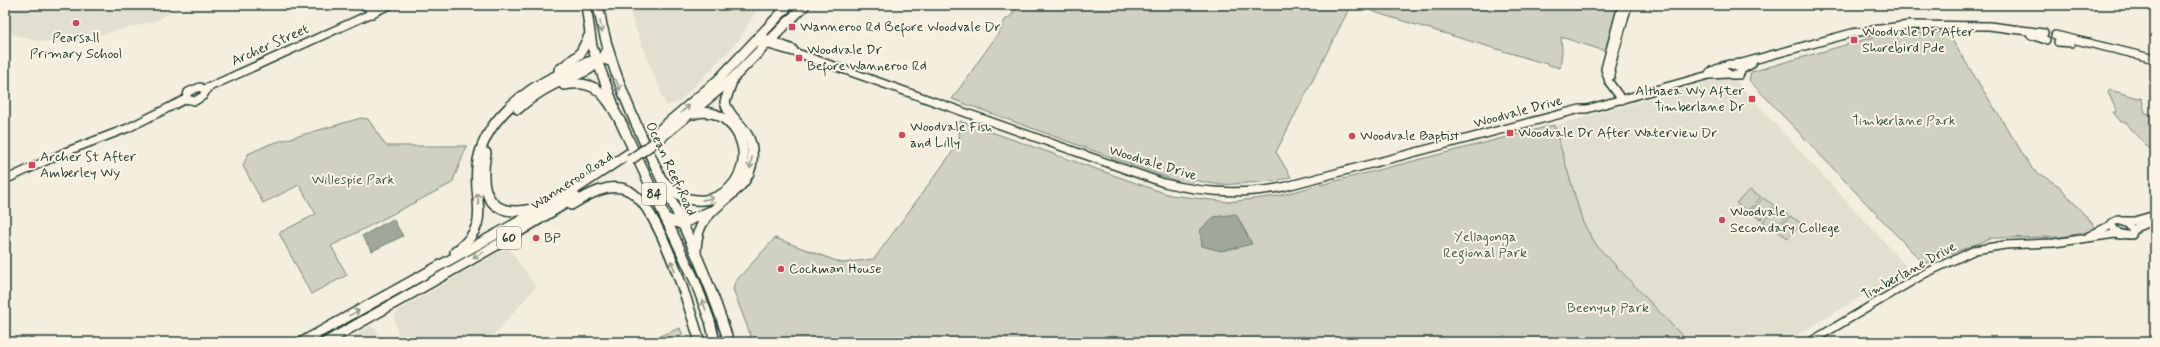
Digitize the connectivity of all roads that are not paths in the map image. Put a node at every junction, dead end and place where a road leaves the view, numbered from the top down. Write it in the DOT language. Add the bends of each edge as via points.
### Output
graph roads {
  1 [pos="366,5"];
  2 [pos="390,5"];
  3 [pos="586,5"];
  4 [pos="598,5"];
  5 [pos="789,5"];
  6 [pos="805,5"];
  7 [pos="1622,5"];
  8 [pos="1628,5"];
  9 [pos="372,14"];
  10 [pos="2055,35"];
  11 [pos="589,36"];
  12 [pos="2045,36"];
  13 [pos="758,38"];
  14 [pos="2058,42"];
  15 [pos="770,43"];
  16 [pos="603,59"];
  17 [pos="2155,60"];
  18 [pos="1732,64"];
  19 [pos="1723,66"];
  20 [pos="1741,70"];
  21 [pos="1728,74"];
  22 [pos="733,78"];
  23 [pos="545,80"];
  24 [pos="205,89"];
  25 [pos="1623,98"];
  26 [pos="186,99"];
  27 [pos="687,117"];
  28 [pos="505,120"];
  29 [pos="623,126"];
  30 [pos="656,137"];
  31 [pos="629,157"];
  32 [pos="5,180"];
  33 [pos="662,180"];
  34 [pos="581,186"];
  35 [pos="718,208"];
  36 [pos="2155,214"];
  37 [pos="665,218"];
  38 [pos="537,221"];
  39 [pos="2121,221"];
  40 [pos="2155,221"];
  41 [pos="681,224"];
  42 [pos="2111,225"];
  43 [pos="2133,231"];
  44 [pos="2121,235"];
  45 [pos="2075,240"];
  46 [pos="696,254"];
  47 [pos="406,285"];
  48 [pos="302,342"];
  49 [pos="326,342"];
  50 [pos="700,342"];
  51 [pos="715,342"];
  52 [pos="729,342"];
  53 [pos="1810,342"];
  1 -- 9 [label="street"];
  2 -- 9 [label="street, Archer Street"];
  3 -- 11 [label="main road, Ocean Reef Road / 84"];
  4 -- 16 [label="main road, Ocean Reef Road / 84, one-way"];
  5 -- 13 [label="main road, 60"];
  6 -- 15 [label="main road, Wanneroo Road / 60"];
  7 -- 25 [label="street" via="1605,69 1609,82"];
  8 -- 25 [label="street" via="1610,69"];
  9 -- 24 [label="street, Archer Street"];
  10 -- 12 [label="street"];
  10 -- 14 [label="street" via="2059,39"];
  10 -- 17 [label="street"];
  11 -- 16 [label="main road, Ocean Reef Road / 84"];
  11 -- 23 [label="main road" via="580,54"];
  12 -- 14 [label="street" via="2051,42"];
  12 -- 18 [label="street" via="1982,25 1909,25 1852,34"];
  12 -- 20 [label="street" via="1991,29 1912,28 1855,36 1757,63"];
  13 -- 15 [label="street, Woodvale Drive"];
  30 -- 13 [label="main road, 60, one-way" via="718,80"];
  14 -- 17 [label="street"];
  15 -- 22 [label="main road, Wanneroo Road / 60"];
  15 -- 25 [label="street, Woodvale Drive" via="1164,183 1222,194 1283,187"];
  16 -- 23 [label="main road"];
  16 -- 28 [label="main road" via="538,93"];
  16 -- 29 [label="main road, Ocean Reef Road / 84"];
  16 -- 33 [label="main road, Ocean Reef Road / 84, one-way"];
  18 -- 19 [label="street, Woodvale Drive"];
  18 -- 20 [label="street"];
  19 -- 21 [label="street"];
  19 -- 25 [label="street, Woodvale Drive"];
  20 -- 21 [label="street, Woodvale Drive" via="1738,76"];
  21 -- 25 [label="street, Woodvale Drive" via="1709,75"];
  22 -- 27 [label="main road, Wanneroo Road / 60"];
  22 -- 35 [label="main road, one-way" via="726,96 727,109 746,132 752,159 744,182"];
  47 -- 23 [label="main road, one-way" via="421,272 457,251 476,234 480,210 477,165 484,144 492,128 507,110"];
  24 -- 26 [label="street" via="193,89 186,95"];
  24 -- 26 [label="street" via="205,93 198,100"];
  26 -- 32 [label="street" via="128,128 65,152"];
  27 -- 30 [label="main road, Wanneroo Road / 60"];
  33 -- 27 [label="main road, one-way" via="682,196 697,200 715,197 724,192 740,175 744,148 735,128 720,116 705,111"];
  28 -- 29 [label="main road" via="545,92 579,82 599,89"];
  28 -- 34 [label="main road" via="490,144 484,164 485,188 495,207 516,212 527,211"];
  29 -- 37 [label="main road, Ocean Reef Road / 84"];
  30 -- 31 [label="main road, Wanneroo Road / 60, bridge"];
  31 -- 34 [label="main road, 60"];
  31 -- 38 [label="main road, Wanneroo Road / 60"];
  33 -- 41 [label="main road, Ocean Reef Road / 84"];
  34 -- 47 [label="main road, 60"];
  35 -- 41 [label="main road"];
  35 -- 46 [label="main road" via="698,228"];
  36 -- 39 [label="street" via="2134,221"];
  37 -- 41 [label="main road"];
  51 -- 37 [label="main road, Ocean Reef Road / 84, one-way" via="695,281"];
  38 -- 49 [label="main road, Wanneroo Road / 60, one-way"];
  50 -- 38 [label="main road, one-way" via="686,299 658,231 644,202 636,194 621,188 603,190"];
  39 -- 42 [label="street, Timberlane Drive" via="2115,221"];
  39 -- 43 [label="street" via="2128,224"];
  40 -- 43 [label="street"];
  41 -- 46 [label="main road, Ocean Reef Road / 84"];
  42 -- 44 [label="street"];
  42 -- 45 [label="street, Timberlane Drive"];
  43 -- 44 [label="street, Timberlane Drive" via="2130,236"];
  44 -- 45 [label="street, Timberlane Drive"];
  45 -- 53 [label="street, Timberlane Drive" via="1990,246 1964,255 1924,274"];
  46 -- 52 [label="main road, Ocean Reef Road / 84" via="713,292"];
  48 -- 47 [label="main road, 60, one-way"];
}
